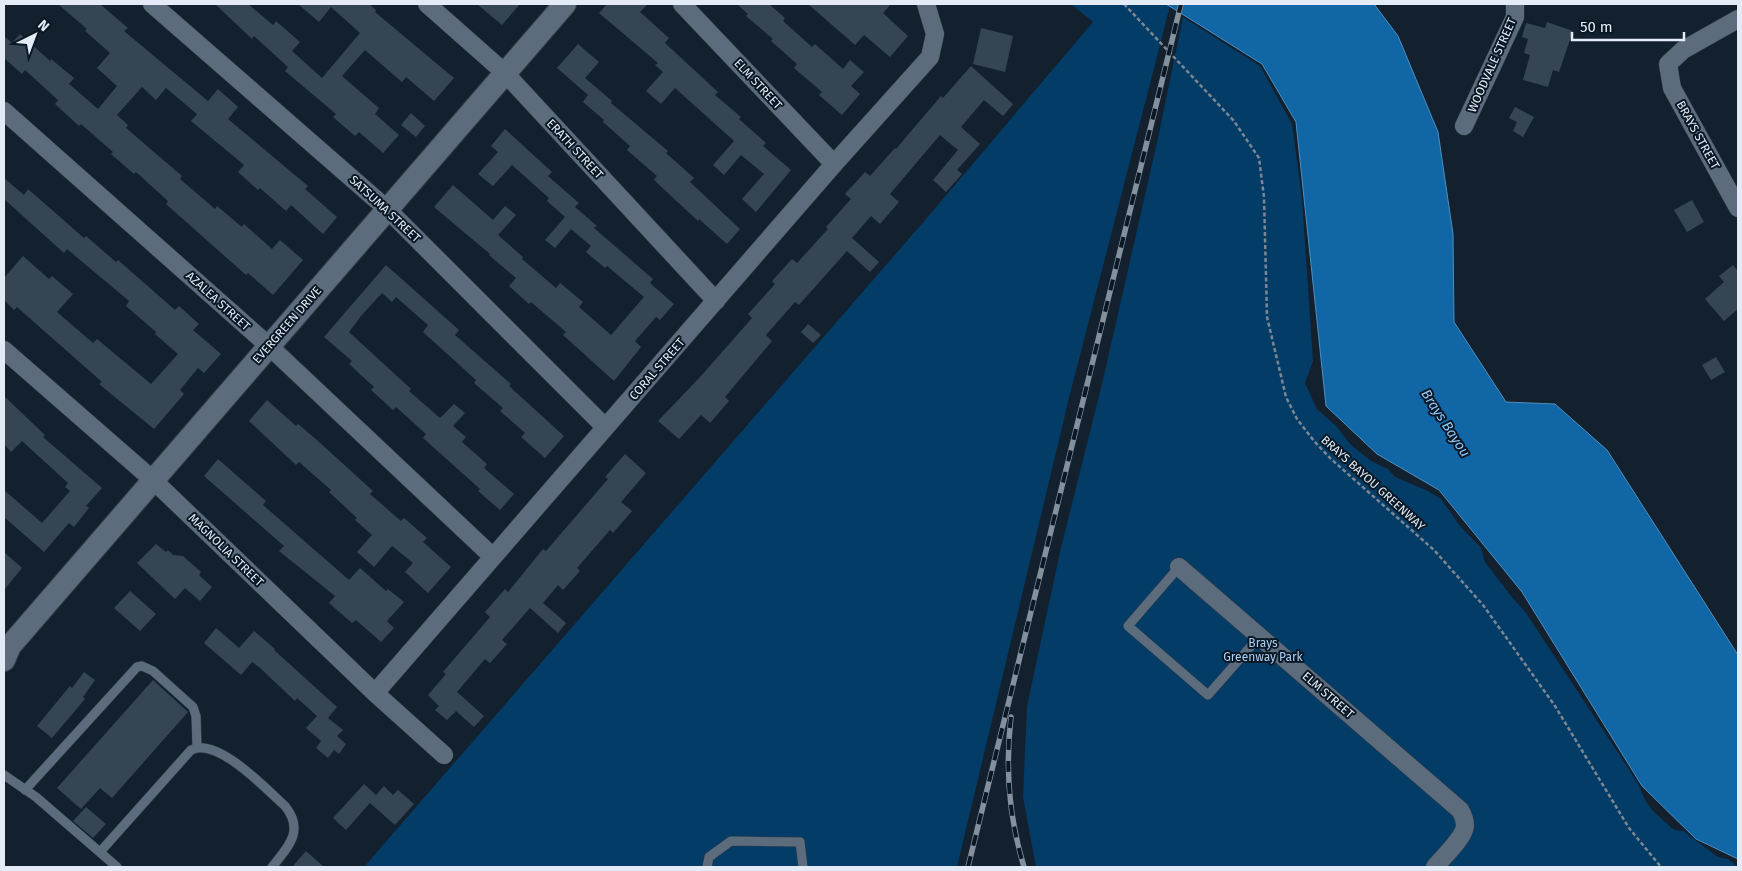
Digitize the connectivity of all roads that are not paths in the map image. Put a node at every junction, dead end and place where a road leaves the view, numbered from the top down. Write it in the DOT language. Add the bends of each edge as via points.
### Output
graph roads {
  1 [pos="152,4"];
  2 [pos="427,4"];
  3 [pos="565,4"];
  4 [pos="682,4"];
  5 [pos="926,4"];
  6 [pos="1515,4"];
  7 [pos="1738,19"];
  8 [pos="505,73"];
  9 [pos="4,111"];
  10 [pos="1464,126"];
  11 [pos="834,164"];
  12 [pos="1738,208"];
  13 [pos="388,209"];
  14 [pos="716,301"];
  15 [pos="269,346"];
  16 [pos="4,350"];
  17 [pos="605,427"];
  18 [pos="153,480"];
  19 [pos="493,557"];
  20 [pos="1179,567"];
  21 [pos="1259,637"];
  22 [pos="6,652"];
  23 [pos="375,693"];
  24 [pos="197,747"];
  25 [pos="444,755"];
  26 [pos="4,775"];
  27 [pos="25,790"];
  28 [pos="100,852"];
  29 [pos="117,867"];
  30 [pos="272,867"];
  31 [pos="707,867"];
  32 [pos="803,867"];
  33 [pos="1435,867"];
  1 -- 13 [label="street, SATSUMA STREET"];
  2 -- 8 [label="street, ERATH STREET"];
  3 -- 8 [label="street, EVERGREEN DRIVE"];
  4 -- 11 [label="street, ELM STREET"];
  5 -- 11 [label="street, CORAL STREET" via="935,34 930,58"];
  6 -- 10 [label="street, WOODVALE STREET" via="1515,18"];
  7 -- 12 [label="street, BRAYS STREET" via="1683,50 1668,64 1672,88"];
  8 -- 13 [label="street, EVERGREEN DRIVE"];
  8 -- 14 [label="street, ERATH STREET"];
  9 -- 15 [label="street, AZALEA STREET"];
  11 -- 14 [label="street, CORAL STREET"];
  13 -- 15 [label="street, EVERGREEN DRIVE"];
  13 -- 17 [label="street, SATSUMA STREET"];
  14 -- 17 [label="street, CORAL STREET"];
  15 -- 18 [label="street, EVERGREEN DRIVE"];
  15 -- 19 [label="street, AZALEA STREET"];
  16 -- 18 [label="street, MAGNOLIA STREET"];
  17 -- 19 [label="street, CORAL STREET"];
  18 -- 22 [label="street, EVERGREEN DRIVE"];
  18 -- 23 [label="street, MAGNOLIA STREET"];
  19 -- 23 [label="street, CORAL STREET"];
  20 -- 21 [label="street, ELM STREET"];
  20 -- 21 [label="lane" via="1128,626 1189,680 1208,695"];
  21 -- 33 [label="street, ELM STREET" via="1463,815 1464,828 1459,838"];
  23 -- 25 [label="street, MAGNOLIA STREET"];
  24 -- 27 [label="lane" via="193,707 153,671 137,667"];
  24 -- 28 [label="lane"];
  24 -- 30 [label="lane" via="206,747 232,760 292,815 295,824 291,844"];
  26 -- 27 [label="lane"];
  27 -- 28 [label="lane"];
  28 -- 29 [label="lane"];
  31 -- 32 [label="lane" via="709,857 731,841 800,842"];
}
